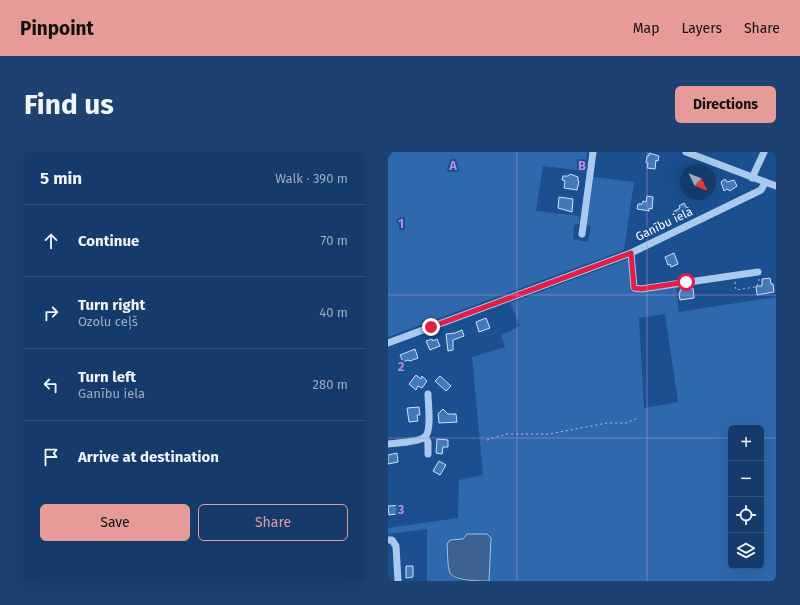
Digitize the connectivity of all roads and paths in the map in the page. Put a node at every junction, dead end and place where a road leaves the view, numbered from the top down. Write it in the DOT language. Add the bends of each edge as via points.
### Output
graph roads {
  1 [pos="593,152"];
  2 [pos="764,152"];
  3 [pos="691,153"];
  4 [pos="752,178"];
  5 [pos="765,183"];
  6 [pos="776,186"];
  7 [pos="582,234"];
  8 [pos="631,253"];
  9 [pos="758,272"];
  10 [pos="734,275"];
  11 [pos="732,290"];
  12 [pos="736,290"];
  13 [pos="388,343"];
  14 [pos="428,394"];
  15 [pos="638,418"];
  16 [pos="425,437"];
  17 [pos="487,440"];
  18 [pos="388,444"];
  19 [pos="428,454"];
  20 [pos="388,540"];
  21 [pos="398,581"];
  1 -- 7 [label="street"];
  2 -- 4 [label="street"];
  3 -- 4 [label="street"];
  4 -- 5 [label="street"];
  5 -- 6 [label="street"];
  5 -- 8 [label="street, Ganību iela" via="761,190"];
  8 -- 10 [label="street" via="634,288"];
  8 -- 13 [label="street, Ganību iela"];
  9 -- 10 [label="street"];
  9 -- 12 [label="path" via="759,283 755,287"];
  10 -- 12 [label="path"];
  11 -- 12 [label="path"];
  14 -- 16 [label="street" via="429,431"];
  15 -- 17 [label="path" via="626,423 607,423 549,434 507,434"];
  16 -- 18 [label="street"];
  16 -- 19 [label="street" via="428,442"];
  20 -- 21 [label="street" via="392,540 396,546"];
}
